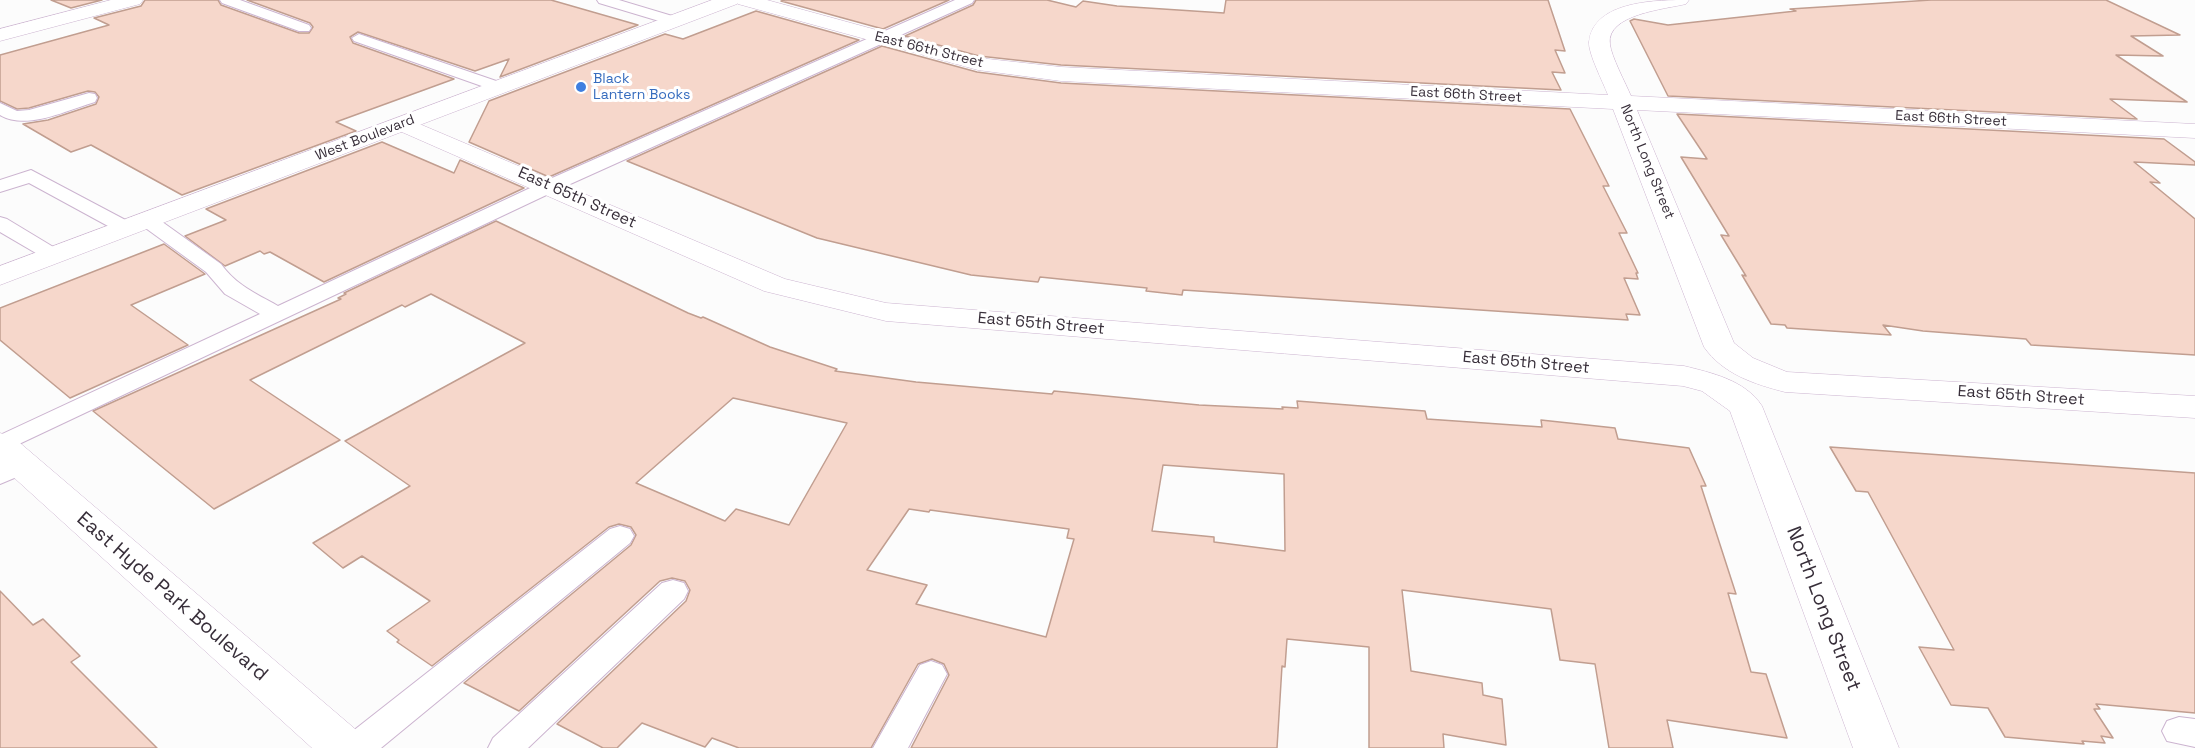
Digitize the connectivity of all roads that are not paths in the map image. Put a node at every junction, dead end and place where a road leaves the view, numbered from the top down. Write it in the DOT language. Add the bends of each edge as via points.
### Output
graph roads {
  1 [pos="133,0"];
  2 [pos="227,0"];
  3 [pos="604,0"];
  4 [pos="730,0"];
  5 [pos="745,0"];
  6 [pos="967,0"];
  7 [pos="1678,0"];
  8 [pos="674,21"];
  9 [pos="304,28"];
  10 [pos="0,35"];
  11 [pos="359,38"];
  12 [pos="881,38"];
  13 [pos="499,87"];
  14 [pos="89,98"];
  15 [pos="1624,104"];
  16 [pos="0,108"];
  17 [pos="403,124"];
  18 [pos="2195,131"];
  19 [pos="0,186"];
  20 [pos="550,186"];
  21 [pos="0,223"];
  22 [pos="136,224"];
  23 [pos="53,255"];
  24 [pos="0,276"];
  25 [pos="277,315"];
  26 [pos="1727,375"];
  27 [pos="2195,407"];
  28 [pos="6,458"];
  29 [pos="620,536"];
  30 [pos="673,591"];
  31 [pos="931,674"];
  32 [pos="344,748"];
  33 [pos="356,748"];
  34 [pos="505,748"];
  35 [pos="890,748"];
  36 [pos="1876,748"];
  1 -- 10 [label="street"];
  2 -- 9 [label="lane"];
  3 -- 8 [label="lane"];
  4 -- 8 [label="street, West Boulevard"];
  5 -- 12 [label="street, East 66th Street"];
  6 -- 12 [label="lane"];
  7 -- 15 [label="street, North Long Street" via="1621,15 1600,34 1599,45"];
  8 -- 13 [label="street, West Boulevard"];
  11 -- 13 [label="lane"];
  12 -- 15 [label="street, East 66th Street" via="978,64 1061,74"];
  12 -- 20 [label="lane"];
  13 -- 17 [label="street, West Boulevard"];
  14 -- 16 [label="lane" via="30,115 14,116"];
  15 -- 18 [label="street, East 66th Street"];
  15 -- 26 [label="street, North Long Street" via="1720,347"];
  17 -- 20 [label="street, East 65th Street"];
  17 -- 22 [label="street, West Boulevard"];
  19 -- 22 [label="lane" via="31,176"];
  20 -- 25 [label="lane"];
  20 -- 26 [label="street, East 65th Street" via="776,285 886,312 1684,376"];
  21 -- 23 [label="lane"];
  22 -- 23 [label="street, West Boulevard"];
  22 -- 25 [label="lane" via="214,268 231,289"];
  23 -- 24 [label="street, West Boulevard"];
  25 -- 28 [label="lane"];
  26 -- 27 [label="street, East 65th Street" via="1785,382"];
  26 -- 36 [label="street, North Long Street" via="1745,406"];
  28 -- 32 [label="street, East Hyde Park Boulevard"];
  29 -- 33 [label="lane"];
  30 -- 34 [label="lane"];
  31 -- 35 [label="lane"];
}
